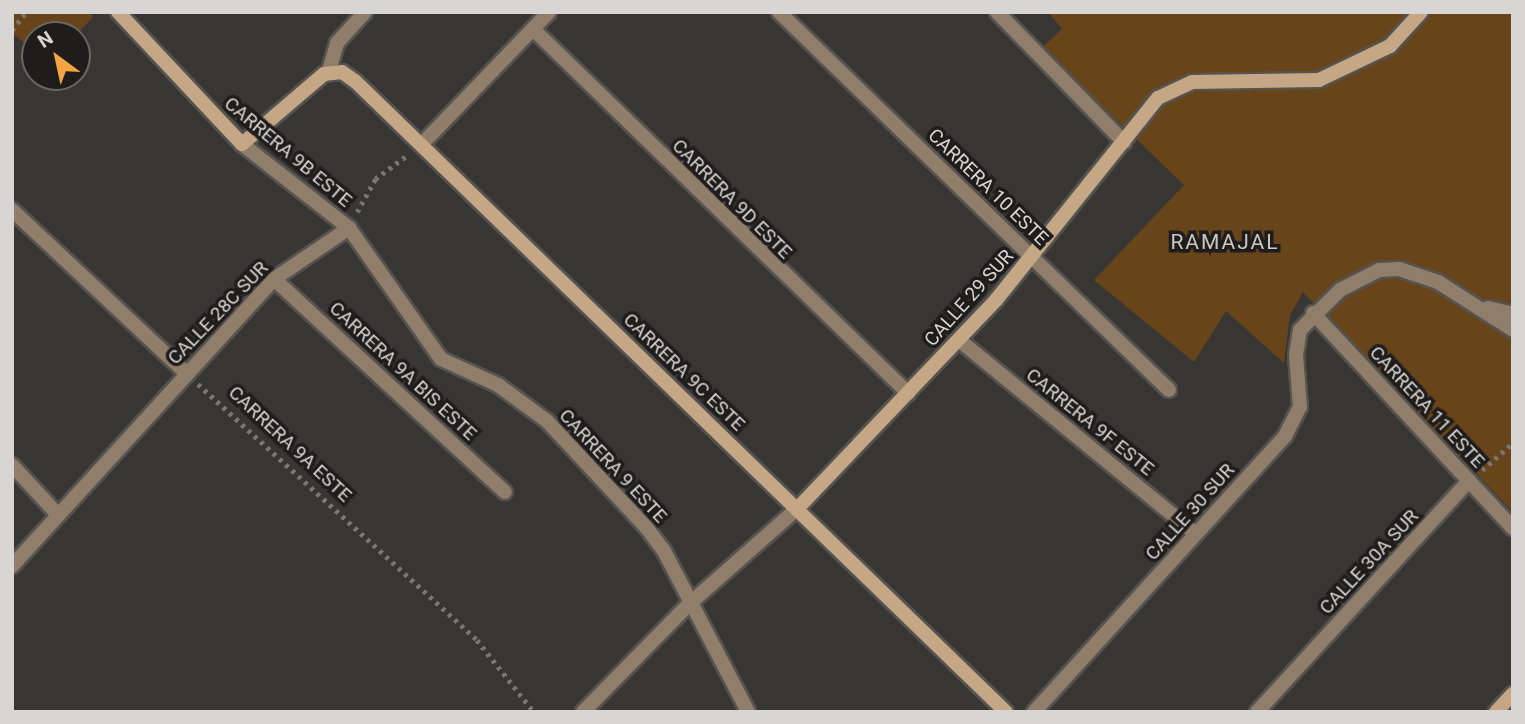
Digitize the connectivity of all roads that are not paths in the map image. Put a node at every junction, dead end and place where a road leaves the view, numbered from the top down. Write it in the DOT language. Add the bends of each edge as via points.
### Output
graph roads {
  1 [pos="118,12"];
  2 [pos="365,12"];
  3 [pos="549,12"];
  4 [pos="779,12"];
  5 [pos="997,12"];
  6 [pos="1421,12"];
  7 [pos="533,29"];
  8 [pos="329,71"];
  9 [pos="1124,142"];
  10 [pos="242,144"];
  11 [pos="422,144"];
  12 [pos="12,210"];
  13 [pos="349,228"];
  14 [pos="1032,257"];
  15 [pos="274,279"];
  16 [pos="1480,306"];
  17 [pos="1313,313"];
  18 [pos="1513,314"];
  19 [pos="1513,330"];
  20 [pos="959,340"];
  21 [pos="187,374"];
  22 [pos="1169,390"];
  23 [pos="908,393"];
  24 [pos="12,465"];
  25 [pos="1469,481"];
  26 [pos="505,492"];
  27 [pos="797,509"];
  28 [pos="57,514"];
  29 [pos="1513,528"];
  30 [pos="1196,534"];
  31 [pos="12,566"];
  32 [pos="688,605"];
  33 [pos="1513,694"];
  34 [pos="583,712"];
  35 [pos="748,712"];
  36 [pos="1006,712"];
  37 [pos="1034,712"];
  38 [pos="1257,712"];
  39 [pos="1496,712"];
  1 -- 10 [label="street, CARRERA 9B ESTE"];
  2 -- 8 [label="street" via="337,43"];
  3 -- 7 [label="street"];
  4 -- 14 [label="street, CARRERA 10 ESTE"];
  5 -- 9 [label="street"];
  6 -- 9 [label="street, CALLE 29 SUR" via="1390,46 1319,80 1180,85 1158,98"];
  7 -- 11 [label="street"];
  7 -- 23 [label="street, CARRERA 9D ESTE"];
  8 -- 10 [label="street"];
  8 -- 11 [label="street, CARRERA 9C ESTE" via="342,72 355,81"];
  9 -- 14 [label="street, CALLE 29 SUR"];
  10 -- 13 [label="street, CARRERA 9B ESTE"];
  11 -- 27 [label="street, CARRERA 9C ESTE"];
  12 -- 21 [label="street"];
  13 -- 15 [label="street, CALLE 28C SUR"];
  13 -- 32 [label="street, CARRERA 9 ESTE" via="441,359 498,385 547,421 646,527 664,551"];
  14 -- 20 [label="street, CALLE 29 SUR"];
  14 -- 22 [label="street, CARRERA 10 ESTE"];
  15 -- 21 [label="street, CALLE 28C SUR"];
  15 -- 26 [label="street, CARRERA 9A BIS ESTE"];
  16 -- 17 [label="street" via="1438,282 1399,269 1360,277"];
  16 -- 18 [label="street"];
  16 -- 19 [label="street"];
  17 -- 25 [label="street, CARRERA 11 ESTE"];
  17 -- 30 [label="street, CALLE 30 SUR" via="1296,342 1301,390 1294,423"];
  20 -- 23 [label="street, CALLE 29 SUR"];
  20 -- 30 [label="street, CARRERA 9F ESTE"];
  21 -- 28 [label="street, CALLE 28C SUR"];
  23 -- 27 [label="street, CALLE 29 SUR"];
  24 -- 28 [label="street"];
  25 -- 29 [label="street, CARRERA 11 ESTE"];
  25 -- 38 [label="street, CALLE 30A SUR"];
  27 -- 32 [label="street, CALLE 29 SUR"];
  27 -- 36 [label="street, CARRERA 9C ESTE"];
  28 -- 31 [label="street, CALLE 28C SUR"];
  30 -- 37 [label="street, CALLE 30 SUR"];
  32 -- 34 [label="street, CALLE 29 SUR"];
  32 -- 35 [label="street, CARRERA 9 ESTE"];
  33 -- 39 [label="street"];
}
